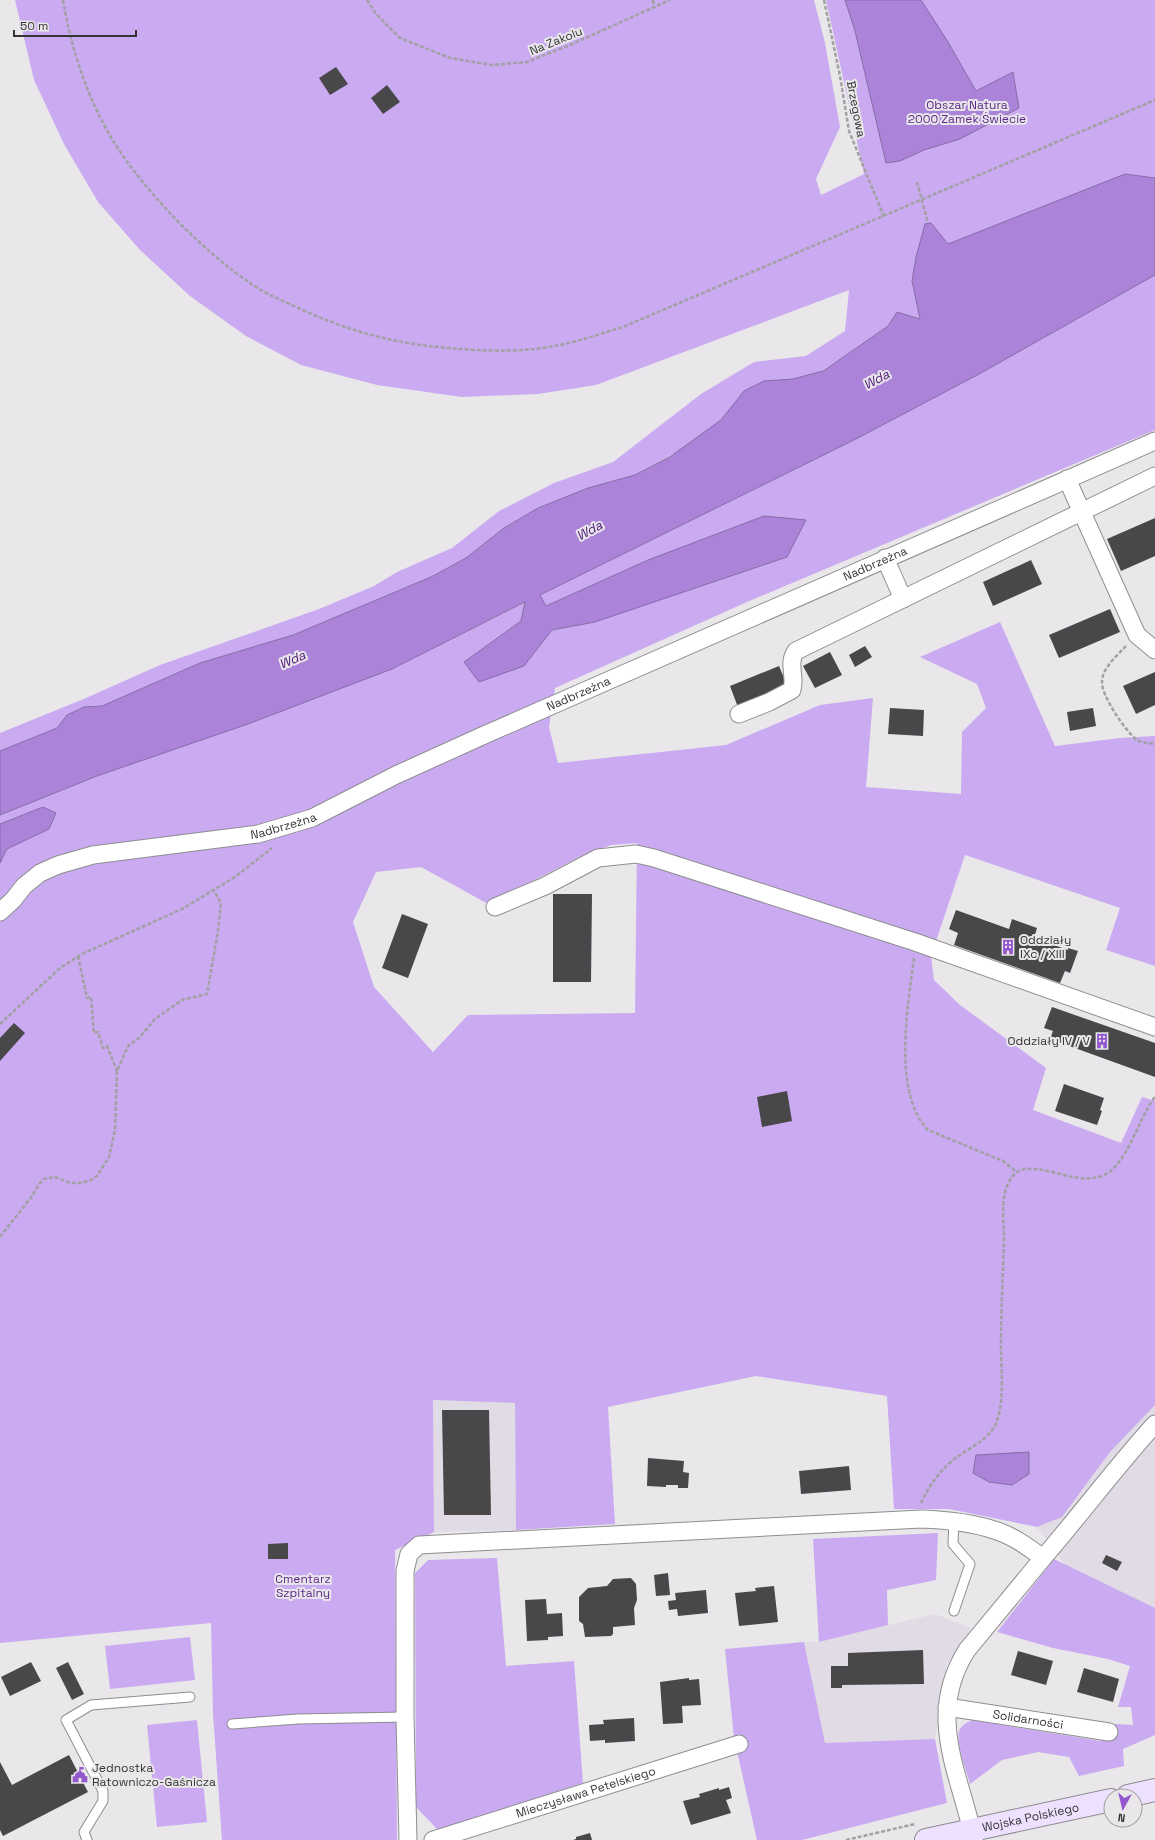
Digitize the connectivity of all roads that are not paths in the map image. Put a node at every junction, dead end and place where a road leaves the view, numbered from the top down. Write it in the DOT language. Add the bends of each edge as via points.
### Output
graph roads {
  1 [pos="1155,441"];
  2 [pos="1155,476"];
  3 [pos="1068,479"];
  4 [pos="1083,511"];
  5 [pos="885,558"];
  6 [pos="904,599"];
  7 [pos="1155,650"];
  8 [pos="739,714"];
  9 [pos="495,907"];
  10 [pos="0,912"];
  11 [pos="1155,1027"];
  12 [pos="1155,1424"];
  13 [pos="954,1521"];
  14 [pos="1043,1558"];
  15 [pos="954,1611"];
  16 [pos="190,1697"];
  17 [pos="947,1707"];
  18 [pos="405,1717"];
  19 [pos="232,1724"];
  20 [pos="1109,1732"];
  21 [pos="739,1744"];
  22 [pos="1155,1790"];
  23 [pos="1143,1793"];
  24 [pos="1103,1802"];
  25 [pos="973,1835"];
  26 [pos="87,1840"];
  27 [pos="408,1840"];
  28 [pos="433,1840"];
  29 [pos="926,1840"];
  1 -- 3 [label="street, Nadbrzeżna"];
  2 -- 4 [label="street"];
  3 -- 4 [label="street"];
  3 -- 5 [label="street, Nadbrzeżna"];
  4 -- 6 [label="street"];
  4 -- 7 [label="street" via="1137,635"];
  5 -- 6 [label="street"];
  5 -- 10 [label="street, Nadbrzeżna" via="396,775 312,818 258,834 93,855 58,865 40,873"];
  6 -- 8 [label="street" via="796,651 792,656 791,665 794,683 792,690"];
  9 -- 11 [label="street" via="546,886 598,858 636,854 915,942"];
  12 -- 14 [label="street"];
  13 -- 14 [label="street" via="995,1530 1020,1542"];
  13 -- 15 [label="lane" via="953,1544 970,1564"];
  13 -- 18 [label="street" via="917,1519 419,1545 409,1554 405,1571"];
  14 -- 17 [label="street" via="967,1650 951,1684"];
  16 -- 26 [label="lane" via="90,1705 66,1720 103,1791 103,1801 84,1832"];
  17 -- 20 [label="street, Solidarności"];
  17 -- 25 [label="street" via="949,1743"];
  18 -- 19 [label="lane"];
  18 -- 27 [label="street"];
  21 -- 28 [label="street, Mieczysława Petelskiego"];
  22 -- 23 [label="street"];
  24 -- 25 [label="street, Wojska Polskiego"];
  25 -- 29 [label="street, Wojska Polskiego"];
}
